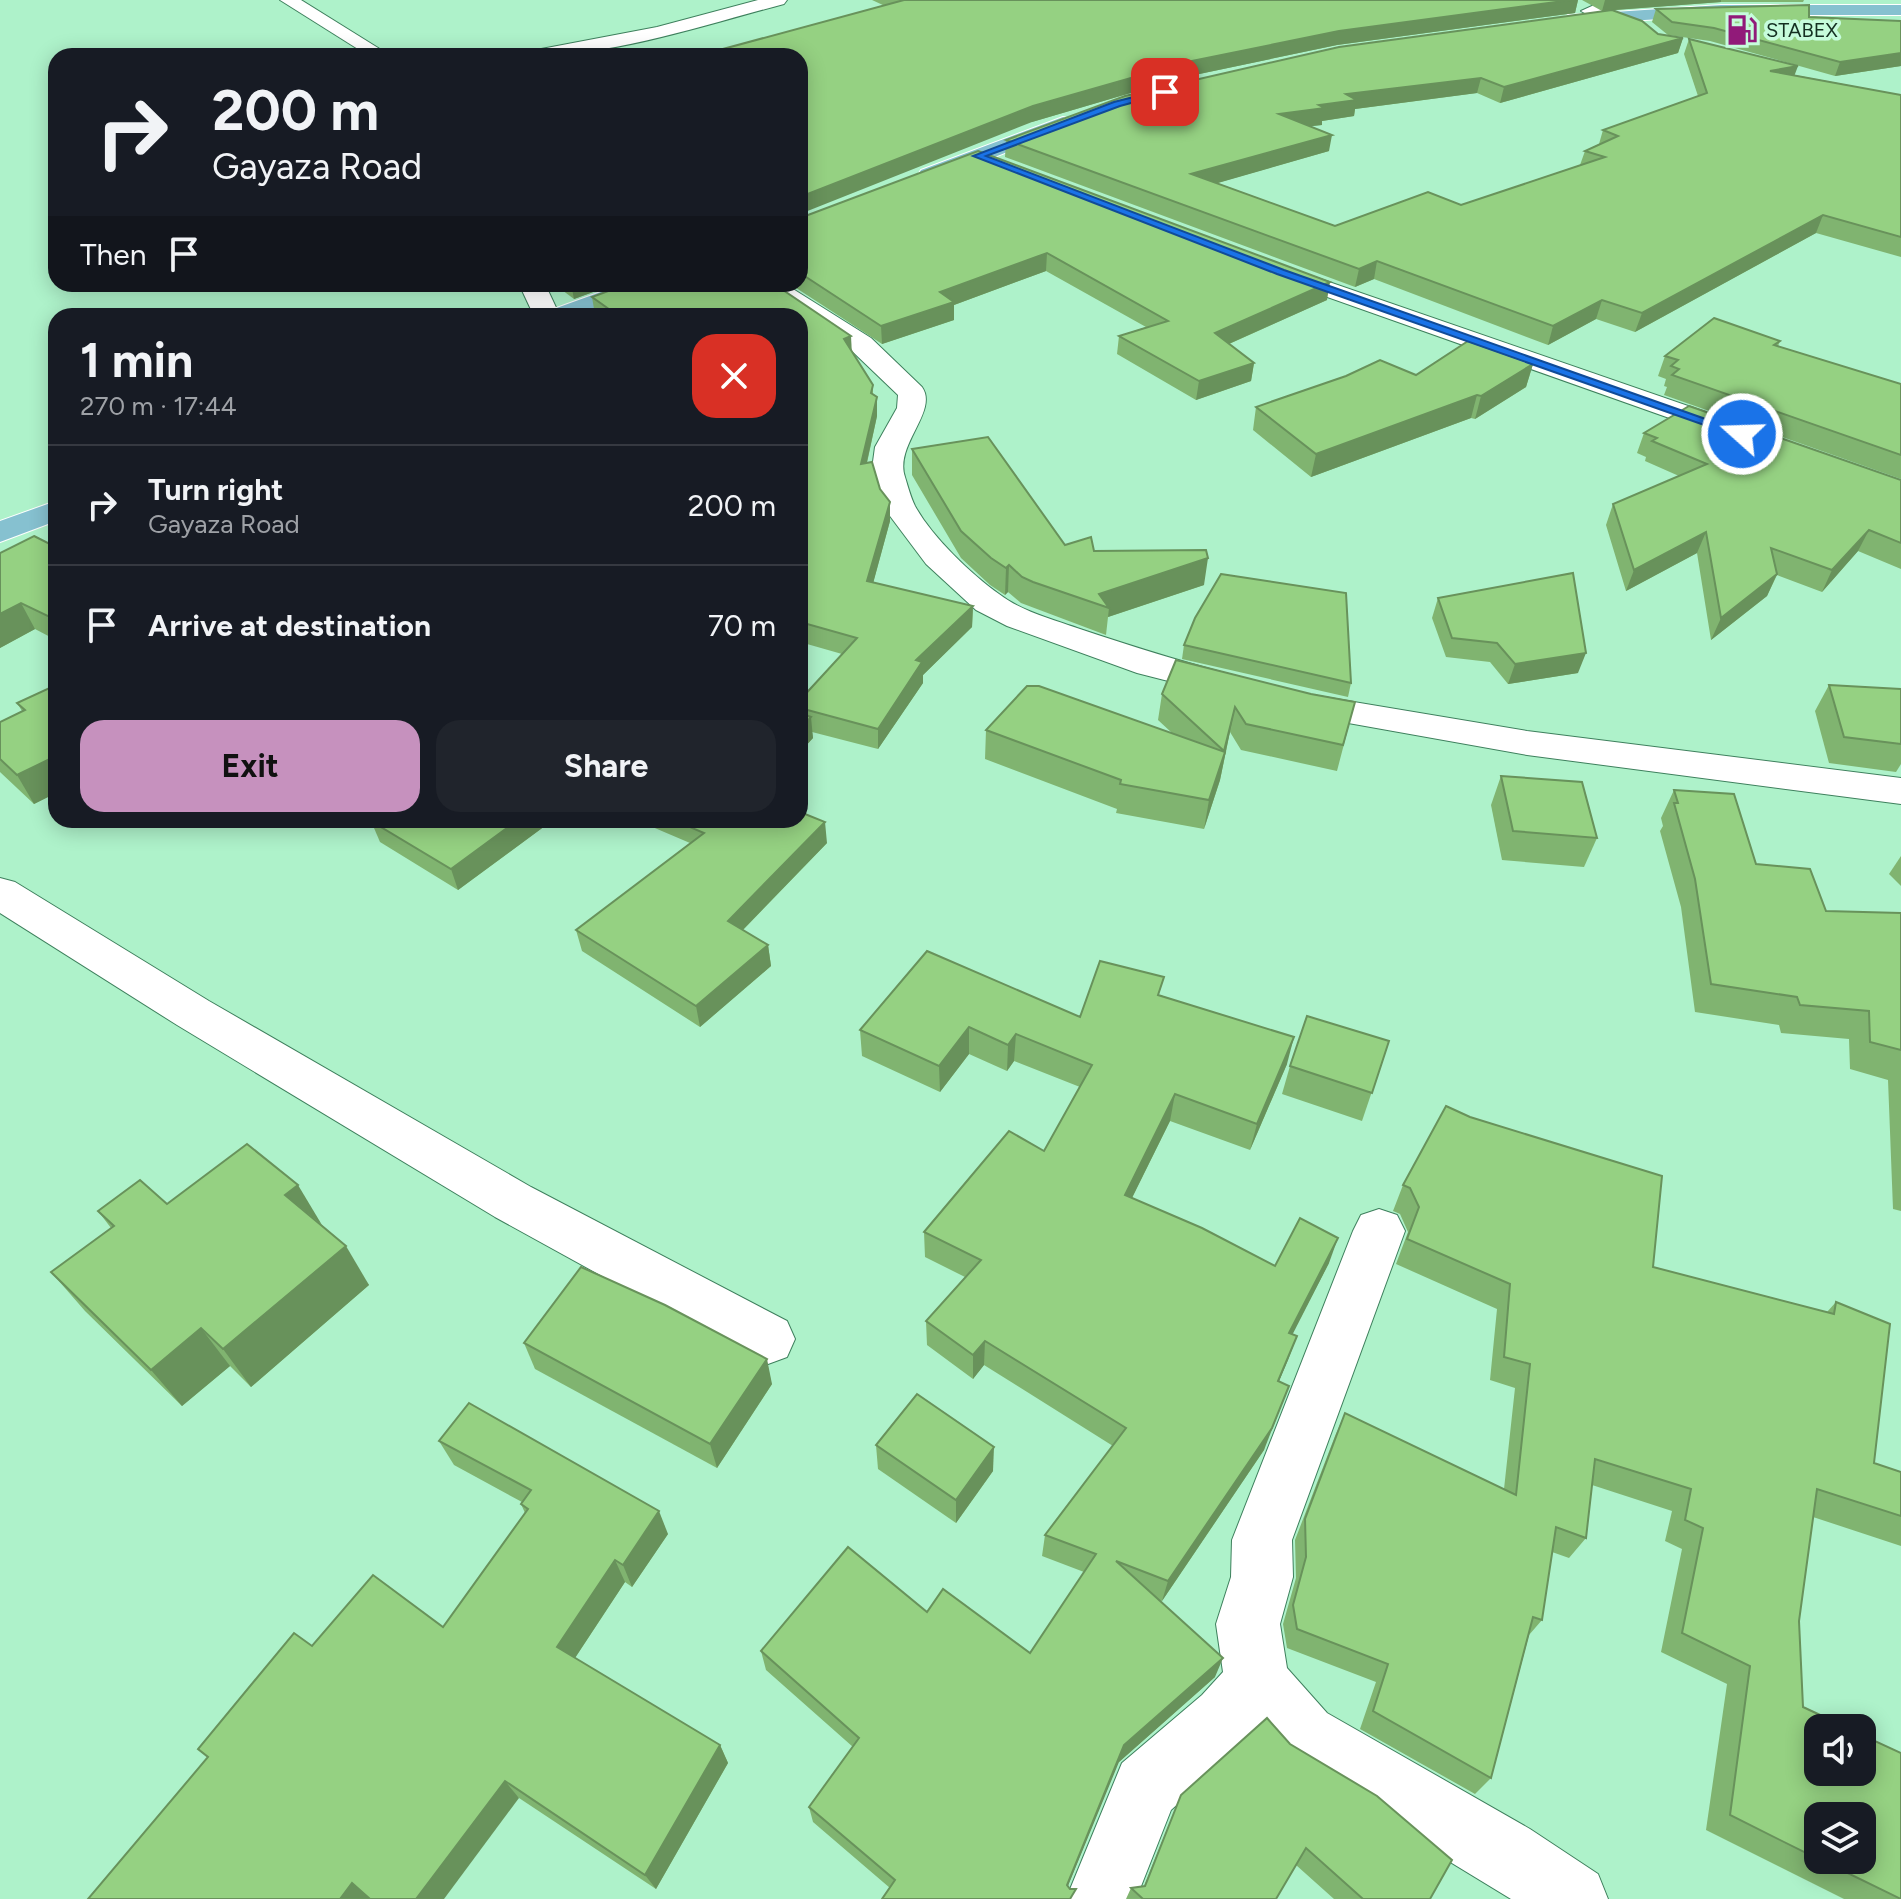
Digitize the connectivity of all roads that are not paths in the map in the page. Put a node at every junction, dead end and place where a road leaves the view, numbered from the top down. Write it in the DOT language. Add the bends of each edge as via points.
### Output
graph roads {
  1 [pos="289,0"];
  2 [pos="778,0"];
  3 [pos="1570,4"];
  4 [pos="1901,10"];
  5 [pos="1604,11"];
  6 [pos="1552,21"];
  7 [pos="1648,35"];
  8 [pos="369,48"];
  9 [pos="577,48"];
  10 [pos="1075,119"];
  11 [pos="978,156"];
  12 [pos="1007,167"];
  13 [pos="904,185"];
  14 [pos="1252,261"];
  15 [pos="624,292"];
  16 [pos="780,292"];
  17 [pos="582,308"];
  18 [pos="805,308"];
  19 [pos="808,310"];
  20 [pos="1759,440"];
  21 [pos="48,513"];
  22 [pos="0,532"];
  23 [pos="1901,791"];
  24 [pos="0,893"];
  25 [pos="1379,1231"];
  26 [pos="768,1339"];
  27 [pos="1257,1683"];
  28 [pos="1101,1899"];
  29 [pos="1573,1899"];
  1 -- 8 [label="street"];
  2 -- 9 [label="street"];
  3 -- 5 [label="street"];
  4 -- 5 [label="main road"];
  5 -- 6 [label="main road"];
  5 -- 7 [label="street" via="1646,29"];
  10 -- 11 [label="main road"];
  11 -- 12 [label="street"];
  11 -- 13 [label="main road"];
  14 -- 20 [label="street"];
  15 -- 17 [label="main road"];
  16 -- 18 [label="street"];
  19 -- 23 [label="street" via="861,344 912,393 911,408 890,447 887,469 900,508 938,557 988,603 1019,619 1150,665 1306,706 1527,743"];
  21 -- 22 [label="main road"];
  24 -- 26 [label="street" via="513,1202"];
  25 -- 27 [label="street" via="1262,1540 1262,1577 1248,1624"];
  27 -- 28 [label="street" via="1146,1787"];
  27 -- 29 [label="street" via="1304,1736"];
}
